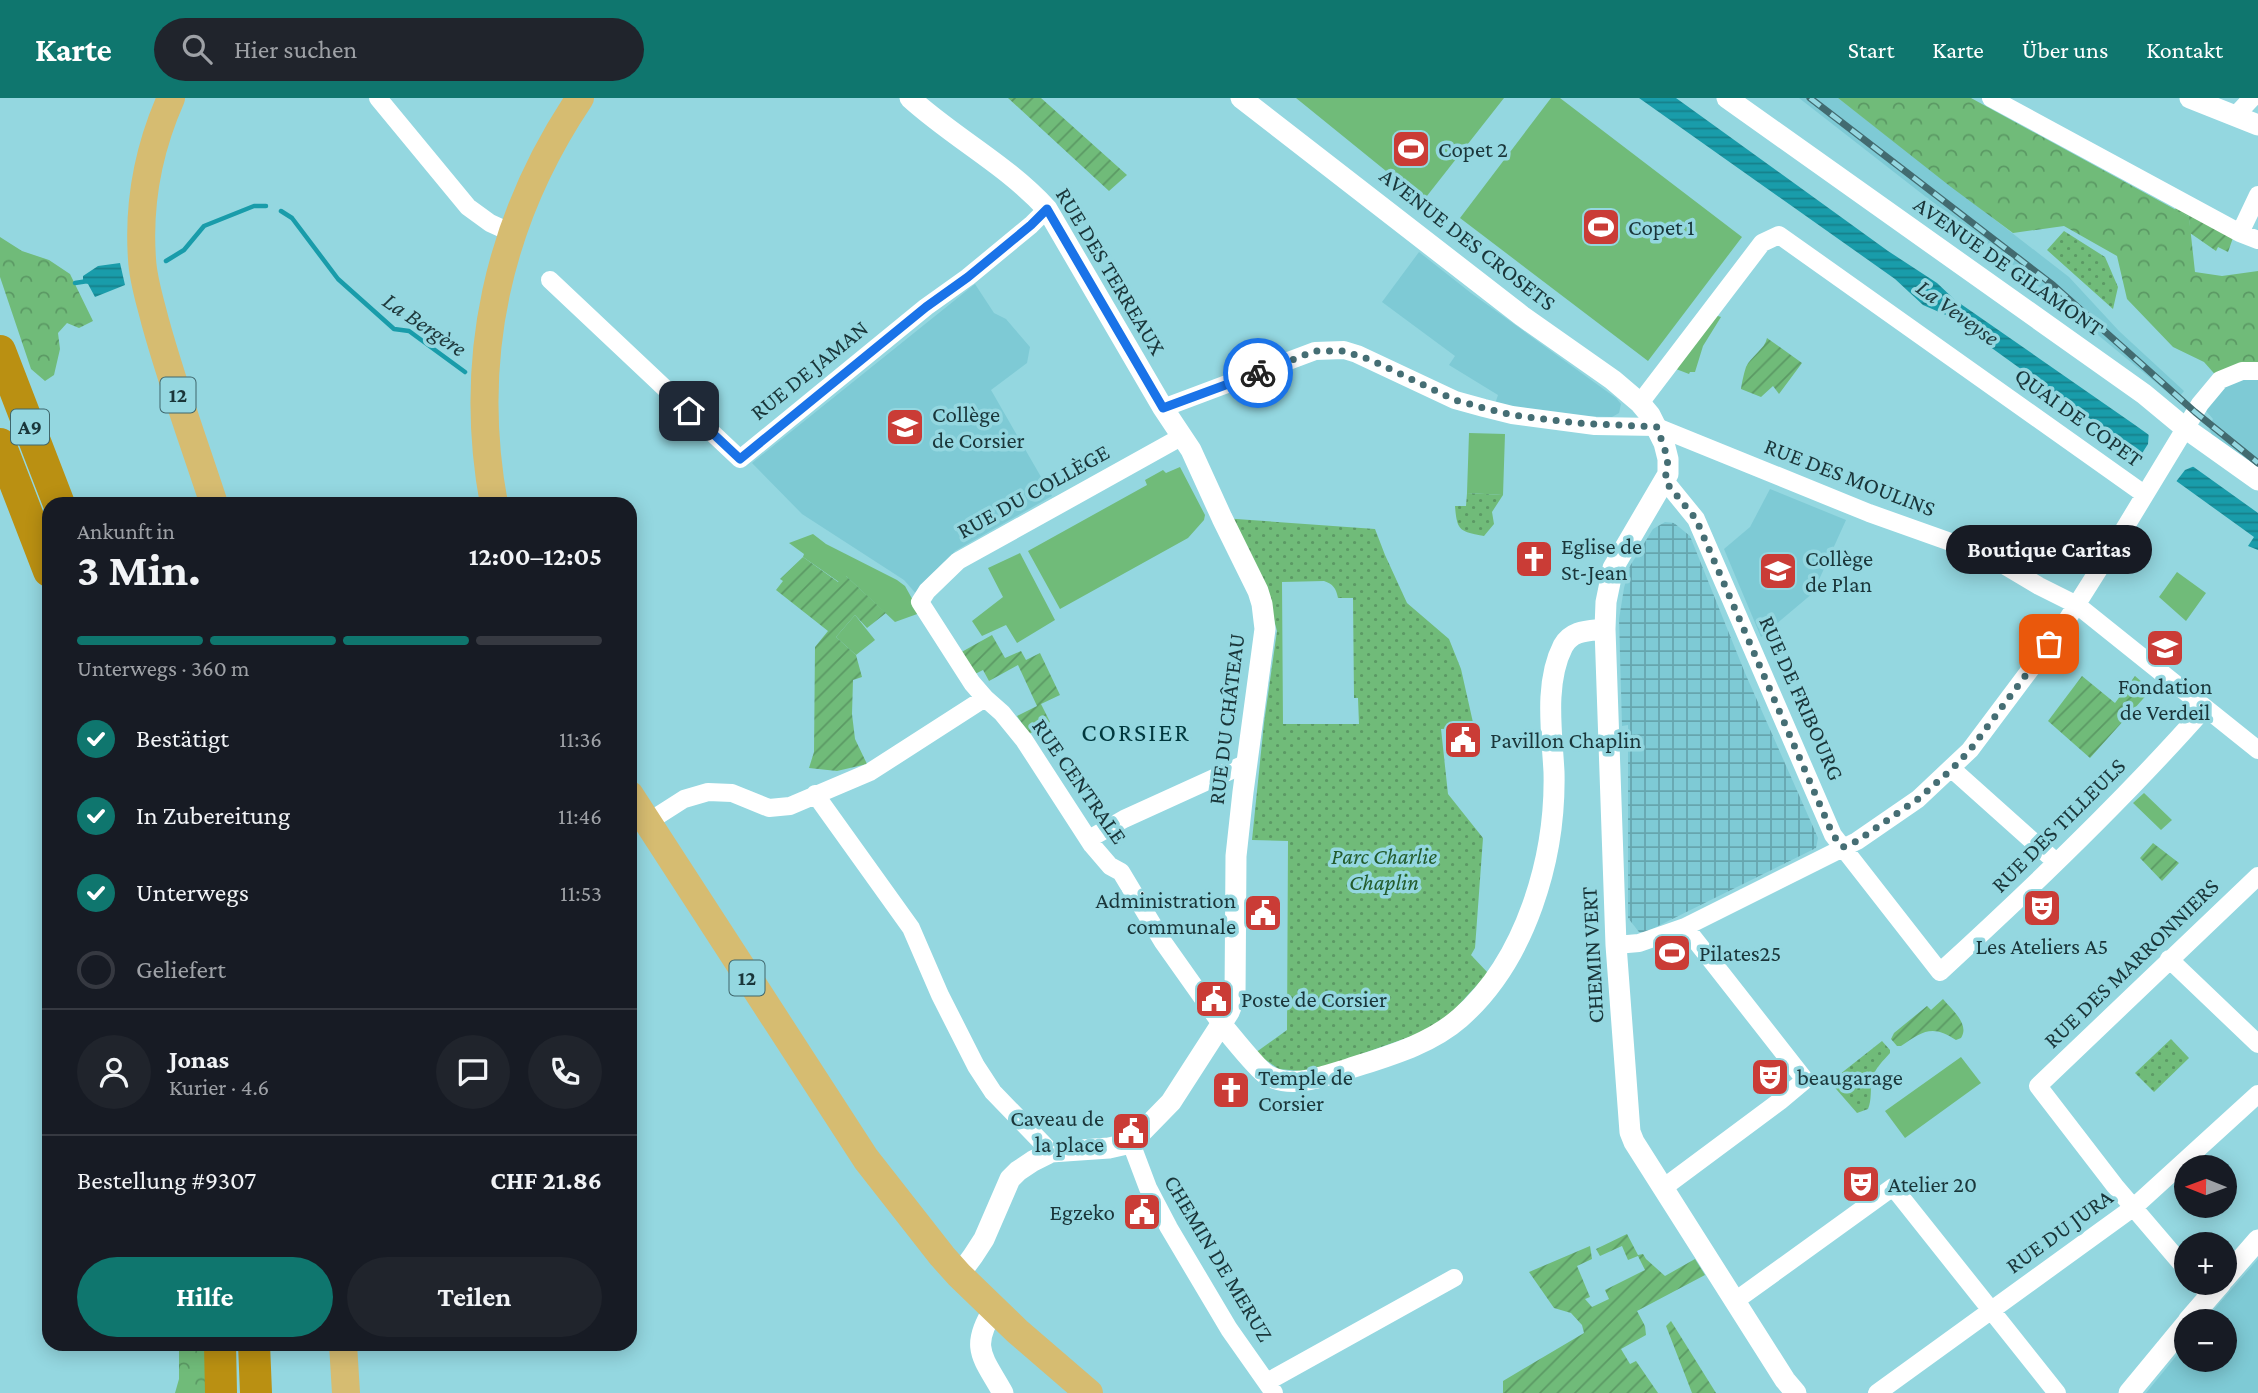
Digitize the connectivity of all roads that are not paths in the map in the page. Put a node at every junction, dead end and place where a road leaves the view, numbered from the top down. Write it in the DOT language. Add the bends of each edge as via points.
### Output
graph roads {
  1 [pos="171,98"];
  2 [pos="378,98"];
  3 [pos="567,98"];
  4 [pos="580,98"];
  5 [pos="910,98"];
  6 [pos="1241,98"];
  7 [pos="1727,98"];
  8 [pos="1992,98"];
  9 [pos="2190,98"];
  10 [pos="2252,98"];
  11 [pos="2235,115"];
  12 [pos="2258,124"];
  13 [pos="529,187"];
  14 [pos="2258,195"];
  15 [pos="1047,209"];
  16 [pos="512,233"];
  17 [pos="2240,233"];
  18 [pos="2258,240"];
  19 [pos="550,280"];
  20 [pos="0,351"];
  21 [pos="2258,370"];
  22 [pos="1640,403"];
  23 [pos="1163,408"];
  24 [pos="1657,427"];
  25 [pos="2182,434"];
  26 [pos="1181,437"];
  27 [pos="0,444"];
  28 [pos="2258,480"];
  29 [pos="1665,481"];
  30 [pos="2148,487"];
  31 [pos="56,497"];
  32 [pos="212,497"];
  33 [pos="493,497"];
  34 [pos="42,553"];
  35 [pos="920,602"];
  36 [pos="2077,605"];
  37 [pos="1605,629"];
  38 [pos="985,698"];
  39 [pos="2205,708"];
  40 [pos="2258,750"];
  41 [pos="1247,763"];
  42 [pos="1952,769"];
  43 [pos="815,794"];
  44 [pos="637,806"];
  45 [pos="648,822"];
  46 [pos="1089,839"];
  47 [pos="1843,847"];
  48 [pos="2056,862"];
  49 [pos="2258,876"];
  50 [pos="1685,927"];
  51 [pos="1616,945"];
  52 [pos="2169,959"];
  53 [pos="1940,972"];
  54 [pos="1221,1024"];
  55 [pos="2258,1044"];
  56 [pos="2258,1094"];
  57 [pos="1131,1143"];
  58 [pos="1051,1153"];
  59 [pos="1663,1188"];
  60 [pos="2134,1207"];
  61 [pos="2258,1240"];
  62 [pos="2174,1255"];
  63 [pos="2237,1261"];
  64 [pos="959,1275"];
  65 [pos="1454,1278"];
  66 [pos="1735,1301"];
  67 [pos="994,1309"];
  68 [pos="1993,1310"];
  69 [pos="2174,1339"];
  70 [pos="220,1351"];
  71 [pos="254,1351"];
  72 [pos="343,1351"];
  73 [pos="1271,1387"];
  74 [pos="221,1393"];
  75 [pos="256,1393"];
  76 [pos="346,1393"];
  77 [pos="1003,1393"];
  78 [pos="1088,1393"];
  79 [pos="1796,1393"];
  80 [pos="1877,1393"];
  81 [pos="2057,1393"];
  82 [pos="2129,1393"];
  1 -- 32 [label="main road, 12" via="149,157 141,217 144,273 162,346"];
  2 -- 16 [label="street" via="468,207"];
  3 -- 13 [label="main road" via="542,134"];
  4 -- 13 [label="main road"];
  5 -- 15 [label="street, RUE DES TERREAUX" via="1024,185"];
  6 -- 22 [label="street, AVENUE DES CROSETS"];
  7 -- 25 [label="street, AVENUE DE GILAMONT" via="2144,394"];
  8 -- 17 [label="street"];
  9 -- 11 [label="street"];
  10 -- 11 [label="street"];
  11 -- 12 [label="street"];
  13 -- 16 [label="main road"];
  14 -- 17 [label="street"];
  15 -- 19 [label="street, RUE DE JAMAN" via="740,459"];
  15 -- 23 [label="street, RUE DES TERREAUX"];
  16 -- 33 [label="main road" via="497,287 486,366 486,435"];
  17 -- 18 [label="street"];
  20 -- 31 [label="highway, A9"];
  21 -- 25 [label="street" via="2220,380"];
  22 -- 24 [label="street, AVENUE DES CROSETS"];
  22 -- 30 [label="street, QUAI DE COPET" via="1762,243 1779,235 1932,345"];
  23 -- 24 [label="street, RUE DES MOULINS" via="1299,356 1328,350 1357,354 1455,400 1512,415"];
  23 -- 26 [label="street, RUE DES TERREAUX"];
  24 -- 29 [label="street" via="1668,459"];
  24 -- 36 [label="street, RUE DES MOULINS" via="1869,513 1987,555"];
  25 -- 28 [label="street, AVENUE DE GILAMONT"];
  25 -- 30 [label="street"];
  26 -- 35 [label="street, RUE DU COLLÈGE" via="958,561"];
  26 -- 41 [label="street, RUE DU CHÂTEAU" via="1191,450 1265,618"];
  27 -- 34 [label="highway, A9"];
  29 -- 37 [label="street, CHEMIN VERT" via="1613,568"];
  29 -- 47 [label="street, RUE DE FRIBOURG" via="1696,519 1833,835"];
  30 -- 36 [label="street"];
  35 -- 38 [label="street, RUE CENTRALE"];
  36 -- 39 [label="street, RUE DES MOULINS"];
  36 -- 42 [label="street"];
  37 -- 51 [label="street, CHEMIN VERT"];
  37 -- 54 [label="street" via="1581,632 1564,644 1551,703 1553,797 1545,861 1523,932 1499,975 1463,1016 1430,1040 1318,1078 1292,1082 1268,1075"];
  38 -- 43 [label="street" via="870,772"];
  38 -- 46 [label="street, RUE CENTRALE" via="1024,740"];
  39 -- 40 [label="street, RUE DES MOULINS"];
  39 -- 48 [label="street, RUE DES TILLEULS"];
  41 -- 46 [label="street"];
  41 -- 54 [label="street, RUE DU CHÂTEAU" via="1236,856 1235,997"];
  42 -- 47 [label="street" via="1918,799"];
  42 -- 48 [label="street"];
  43 -- 45 [label="street" via="790,806 769,808 732,793 708,792 684,799"];
  43 -- 58 [label="street" via="911,928 940,995 993,1092"];
  44 -- 45 [label="main road, 12"];
  45 -- 64 [label="main road, 12" via="866,1159"];
  46 -- 54 [label="street, RUE CENTRALE" via="1110,866 1121,872"];
  47 -- 50 [label="street"];
  47 -- 53 [label="street, RUE DE FRIBOURG"];
  48 -- 53 [label="street, RUE DES TILLEULS"];
  49 -- 52 [label="street, RUE DES MARRONNIERS"];
  50 -- 51 [label="street" via="1639,943"];
  50 -- 59 [label="street" via="1805,1080"];
  51 -- 59 [label="street, CHEMIN VERT" via="1630,1132"];
  52 -- 55 [label="street"];
  52 -- 60 [label="street, RUE DES MARRONNIERS" via="2038,1086"];
  54 -- 57 [label="street, RUE DU CHÂTEAU" via="1171,1102"];
  56 -- 60 [label="street, RUE DU JURA"];
  57 -- 58 [label="street"];
  57 -- 73 [label="street, CHEMIN DE MERUZ" via="1169,1228 1229,1329"];
  58 -- 64 [label="street" via="1010,1179 984,1238"];
  59 -- 66 [label="street, CHEMIN VERT"];
  60 -- 62 [label="street"];
  60 -- 68 [label="street, RUE DU JURA"];
  61 -- 63 [label="street"];
  64 -- 67 [label="main road, 12"];
  65 -- 73 [label="street"];
  66 -- 68 [label="street" via="1893,1187"];
  66 -- 79 [label="street, CHEMIN VERT"];
  67 -- 77 [label="street" via="980,1341 982,1358"];
  67 -- 78 [label="main road, 12"];
  68 -- 80 [label="street, RUE DU JURA"];
  68 -- 81 [label="street"];
  69 -- 82 [label="street"];
  70 -- 74 [label="highway"];
  71 -- 75 [label="highway"];
  72 -- 76 [label="main road"];
}
